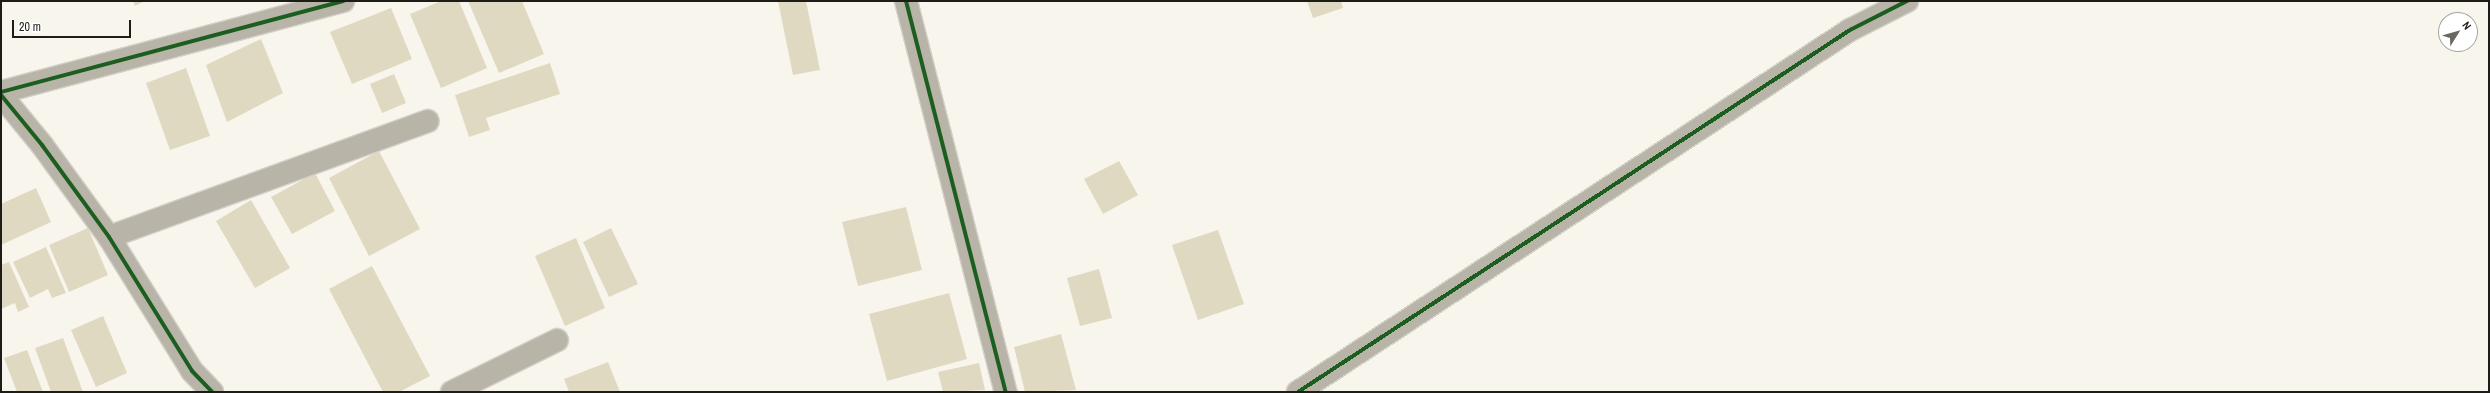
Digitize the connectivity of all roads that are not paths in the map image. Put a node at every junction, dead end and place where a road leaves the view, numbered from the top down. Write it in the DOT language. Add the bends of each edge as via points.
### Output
graph roads {
  1 [pos="343,1"];
  2 [pos="906,1"];
  3 [pos="1907,1"];
  4 [pos="1,94"];
  5 [pos="428,121"];
  6 [pos="109,237"];
  7 [pos="556,340"];
  8 [pos="212,392"];
  9 [pos="452,392"];
  10 [pos="1006,392"];
  11 [pos="1298,392"];
  1 -- 4 [label="street"];
  2 -- 10 [label="street"];
  3 -- 11 [label="street" via="1850,30"];
  4 -- 6 [label="street"];
  5 -- 6 [label="street"];
  6 -- 8 [label="street" via="192,371"];
  7 -- 9 [label="street"];
}
